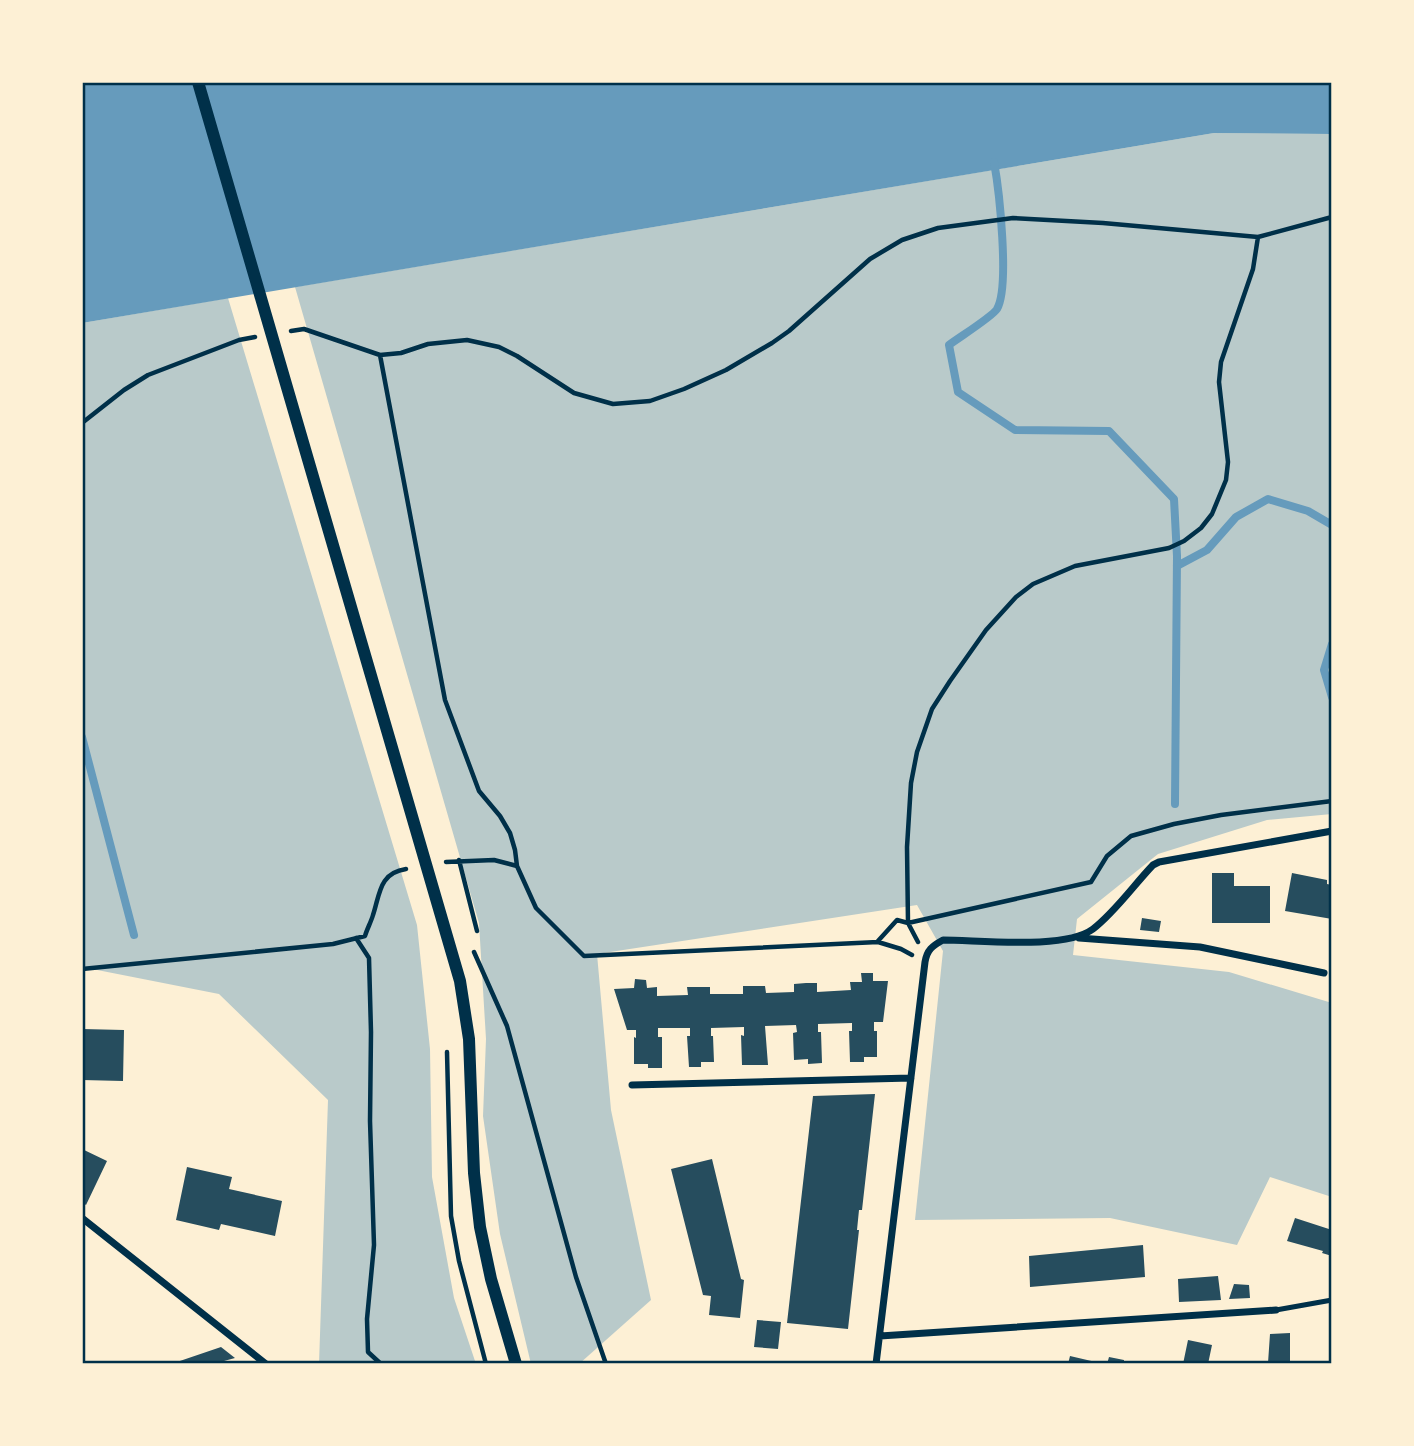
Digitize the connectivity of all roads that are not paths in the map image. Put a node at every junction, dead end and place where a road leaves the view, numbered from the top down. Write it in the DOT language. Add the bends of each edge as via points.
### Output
graph roads {
  1 [pos="198,82"];
  2 [pos="1332,831"];
  3 [pos="1077,938"];
  4 [pos="1324,973"];
  5 [pos="911,1078"];
  6 [pos="632,1085"];
  7 [pos="82,1218"];
  8 [pos="1332,1300"];
  9 [pos="1276,1310"];
  10 [pos="880,1336"];
  11 [pos="266,1364"];
  12 [pos="516,1364"];
  13 [pos="876,1364"];
  1 -- 12 [label="street" via="460,981 469,1039 480,1227"];
  2 -- 3 [label="street" via="1159,862 1093,929"];
  3 -- 4 [label="street" via="1200,947"];
  3 -- 5 [label="street" via="943,940 933,946 926,954"];
  5 -- 6 [label="street"];
  5 -- 10 [label="street"];
  7 -- 11 [label="street"];
  8 -- 9 [label="lane"];
  9 -- 10 [label="street"];
  10 -- 13 [label="street"];
}
